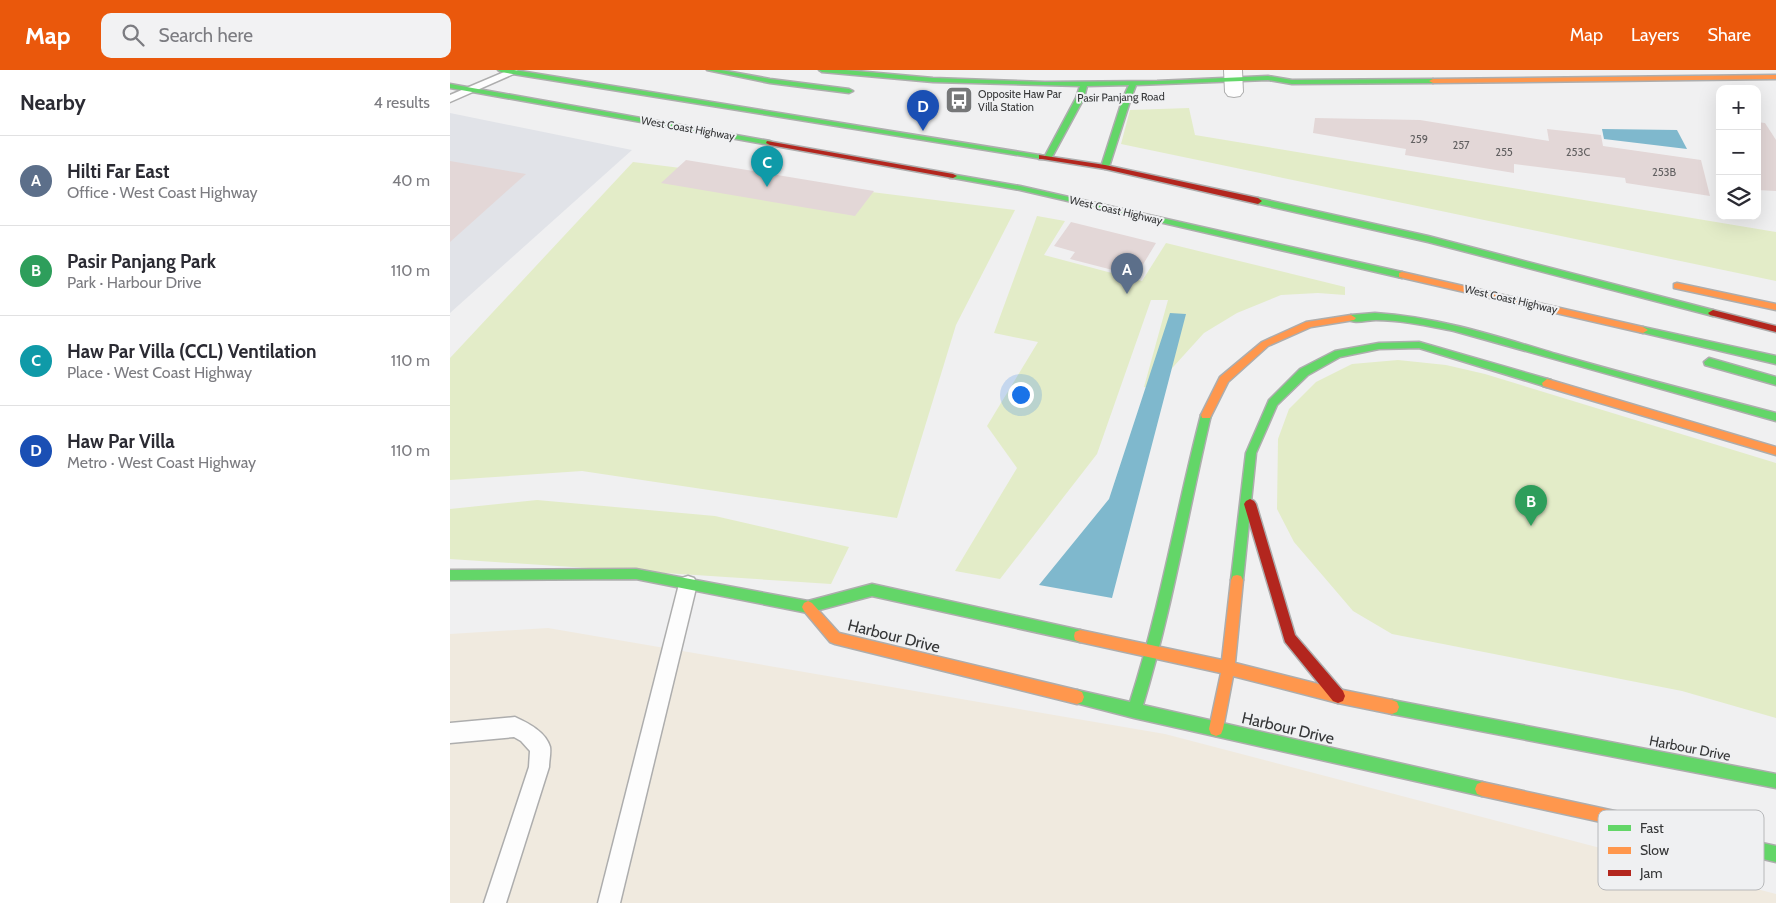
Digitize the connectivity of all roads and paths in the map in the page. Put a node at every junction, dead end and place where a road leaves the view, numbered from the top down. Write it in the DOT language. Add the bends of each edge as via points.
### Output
graph roads {
  1 [pos="501,70"];
  2 [pos="710,70"];
  3 [pos="822,70"];
  4 [pos="514,72"];
  5 [pos="1776,77"];
  6 [pos="1292,82"];
  7 [pos="1134,83"];
  8 [pos="1084,85"];
  9 [pos="1234,85"];
  10 [pos="450,86"];
  11 [pos="474,89"];
  12 [pos="1264,90"];
  13 [pos="858,92"];
  14 [pos="450,99"];
  15 [pos="1048,157"];
  16 [pos="1105,167"];
  17 [pos="1428,238"];
  18 [pos="1603,272"];
  19 [pos="1420,278"];
  20 [pos="1661,283"];
  21 [pos="1776,307"];
  22 [pos="1776,329"];
  23 [pos="1626,338"];
  24 [pos="1701,360"];
  25 [pos="1776,360"];
  26 [pos="1776,381"];
  27 [pos="1776,417"];
  28 [pos="1776,451"];
  29 [pos="1246,491"];
  30 [pos="450,575"];
  31 [pos="688,584"];
  32 [pos="808,607"];
  33 [pos="1153,651"];
  34 [pos="1228,668"];
  35 [pos="1338,696"];
  36 [pos="1134,711"];
  37 [pos="1216,729"];
  38 [pos="450,733"];
  39 [pos="1776,781"];
  40 [pos="1598,814"];
  41 [pos="495,903"];
  42 [pos="609,903"];
  1 -- 4 [label="main road, West Coast Highway"];
  2 -- 13 [label="main road"];
  3 -- 8 [label="main road, Pasir Panjang Road" via="872,76"];
  4 -- 11 [label="lane"];
  4 -- 15 [label="main road, West Coast Highway"];
  5 -- 6 [label="main road, Pasir Panjang Road"];
  6 -- 9 [label="main road, Pasir Panjang Road" via="1268,78"];
  6 -- 12 [label="main road, Pasir Panjang Road"];
  7 -- 8 [label="main road, Pasir Panjang Road"];
  7 -- 9 [label="main road, Pasir Panjang Road"];
  7 -- 16 [label="main road"];
  8 -- 15 [label="main road"];
  10 -- 11 [label="main road, West Coast Highway"];
  11 -- 14 [label="lane"];
  11 -- 19 [label="main road, West Coast Highway" via="1020,188"];
  15 -- 16 [label="main road, West Coast Highway"];
  16 -- 17 [label="main road, West Coast Highway"];
  17 -- 18 [label="main road"];
  17 -- 22 [label="main road, West Coast Highway"];
  19 -- 23 [label="main road"];
  19 -- 25 [label="main road, West Coast Highway"];
  20 -- 21 [label="main road"];
  24 -- 26 [label="main road"];
  27 -- 33 [label="main road" via="1435,323 1369,315 1309,324 1264,344 1224,380 1206,417"];
  28 -- 29 [label="main road" via="1419,345 1379,346 1338,354 1304,372 1274,403 1251,453"];
  29 -- 34 [label="main road"];
  29 -- 35 [label="main road" via="1290,638"];
  30 -- 31 [label="main road, Harbour Drive" via="636,574"];
  31 -- 32 [label="main road, Harbour Drive"];
  31 -- 42 [label="lane"];
  32 -- 33 [label="main road, Harbour Drive" via="872,590"];
  32 -- 36 [label="main road, Harbour Drive" via="835,638"];
  33 -- 34 [label="main road, Harbour Drive"];
  33 -- 36 [label="main road"];
  34 -- 35 [label="main road, Harbour Drive"];
  34 -- 37 [label="main road"];
  35 -- 39 [label="main road, Harbour Drive"];
  36 -- 37 [label="main road, Harbour Drive"];
  37 -- 40 [label="main road, Harbour Drive"];
  38 -- 41 [label="lane" via="515,727 528,734 540,748 539,767"];
}
